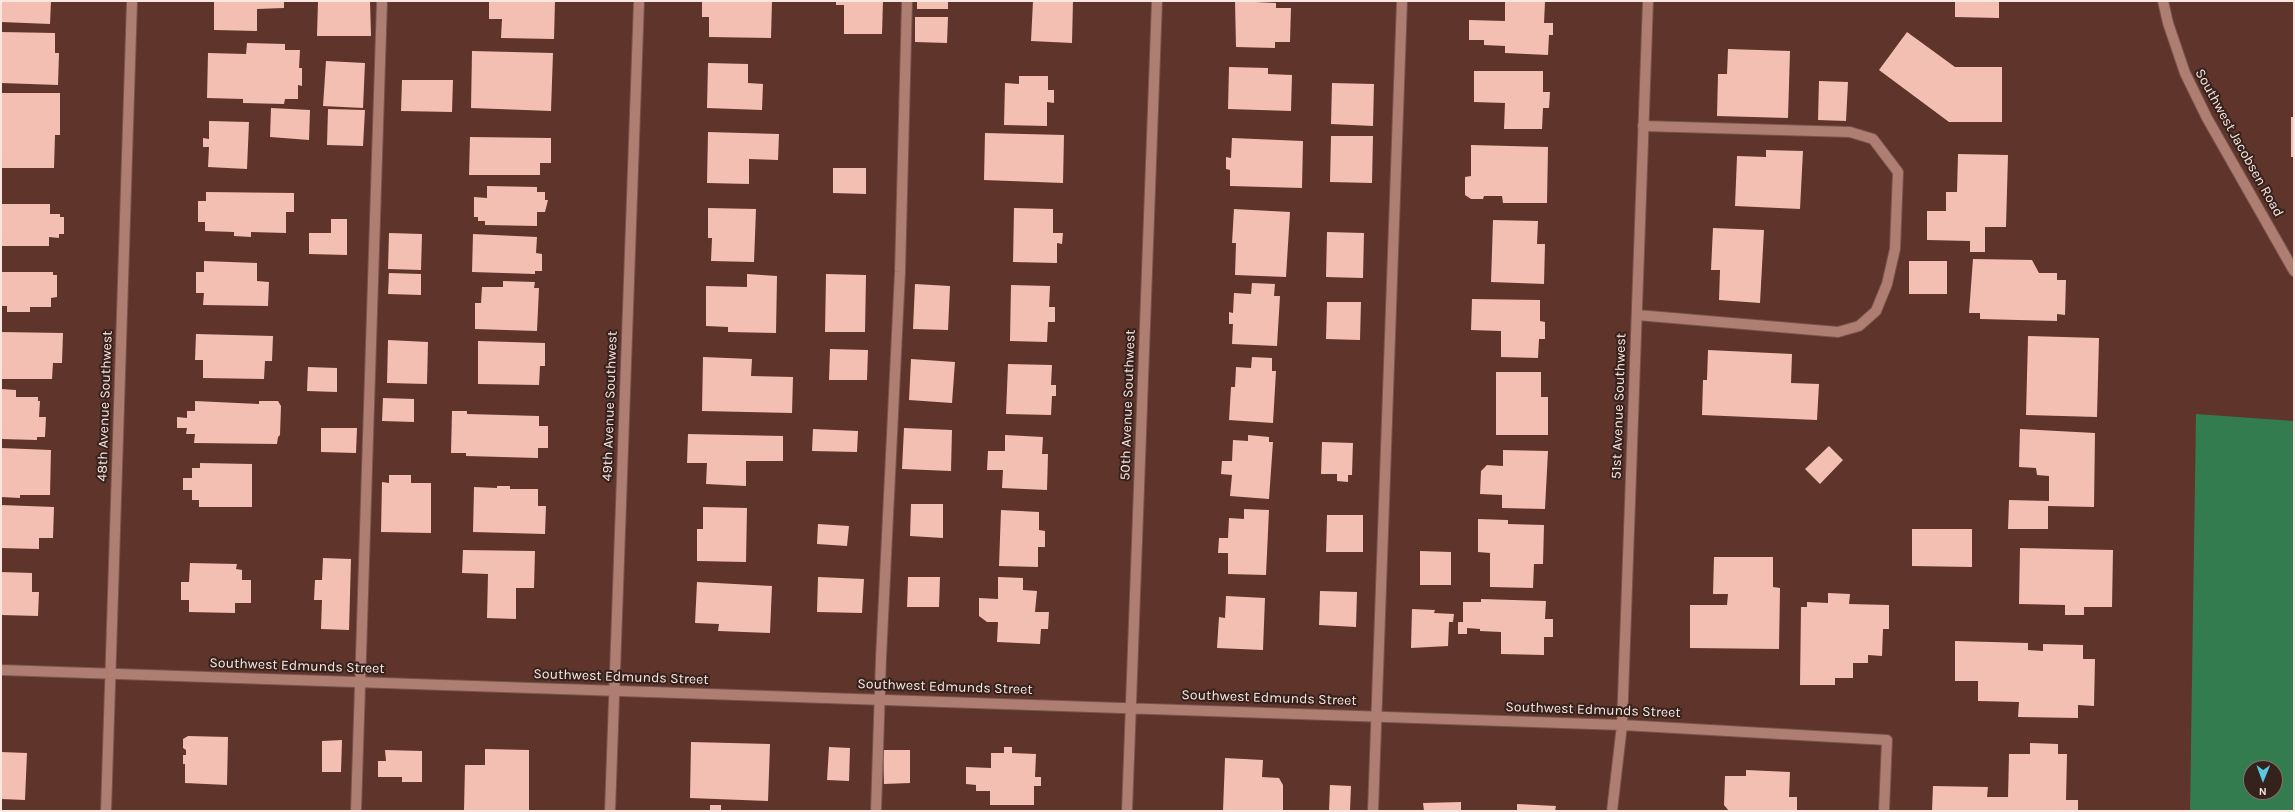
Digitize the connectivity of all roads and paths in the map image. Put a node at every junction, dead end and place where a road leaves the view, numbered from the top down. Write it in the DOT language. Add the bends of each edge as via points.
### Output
graph roads {
  1 [pos="132,1"];
  2 [pos="382,1"];
  3 [pos="639,1"];
  4 [pos="907,1"];
  5 [pos="1157,1"];
  6 [pos="1402,1"];
  7 [pos="1648,1"];
  8 [pos="2163,1"];
  9 [pos="1643,126"];
  10 [pos="2294,271"];
  11 [pos="1637,315"];
  12 [pos="1,670"];
  13 [pos="110,673"];
  14 [pos="359,682"];
  15 [pos="614,692"];
  16 [pos="879,699"];
  17 [pos="1131,707"];
  18 [pos="1377,716"];
  19 [pos="1622,725"];
  20 [pos="106,811"];
  21 [pos="356,811"];
  22 [pos="610,811"];
  23 [pos="876,811"];
  24 [pos="1127,811"];
  25 [pos="1373,811"];
  26 [pos="1612,811"];
  27 [pos="1884,811"];
  1 -- 13 [label="street, 48th Avenue Southwest"];
  2 -- 14 [label="street"];
  3 -- 15 [label="street, 49th Avenue Southwest"];
  4 -- 16 [label="street" via="900,272"];
  5 -- 17 [label="street, 50th Avenue Southwest"];
  6 -- 18 [label="street"];
  7 -- 9 [label="street, 51st Avenue Southwest"];
  8 -- 10 [label="street, Southwest Jacobsen Road" via="2185,73"];
  9 -- 11 [label="street, 51st Avenue Southwest"];
  9 -- 11 [label="street" via="1850,132 1873,140 1898,172 1895,249 1888,284 1876,311 1859,326 1838,332"];
  11 -- 19 [label="street, 51st Avenue Southwest"];
  12 -- 13 [label="street, Southwest Edmunds Street"];
  13 -- 14 [label="street, Southwest Edmunds Street"];
  13 -- 20 [label="street, 48th Avenue Southwest"];
  14 -- 15 [label="street, Southwest Edmunds Street"];
  14 -- 21 [label="street"];
  15 -- 16 [label="street, Southwest Edmunds Street"];
  15 -- 22 [label="street, 49th Avenue Southwest"];
  16 -- 17 [label="street, Southwest Edmunds Street"];
  16 -- 23 [label="street"];
  17 -- 18 [label="street, Southwest Edmunds Street"];
  17 -- 24 [label="street, 50th Avenue Southwest"];
  18 -- 19 [label="street, Southwest Edmunds Street"];
  18 -- 25 [label="street"];
  19 -- 26 [label="street, 51st Avenue Southwest"];
  19 -- 27 [label="street, Southwest Edmunds Street" via="1887,740"];
}
